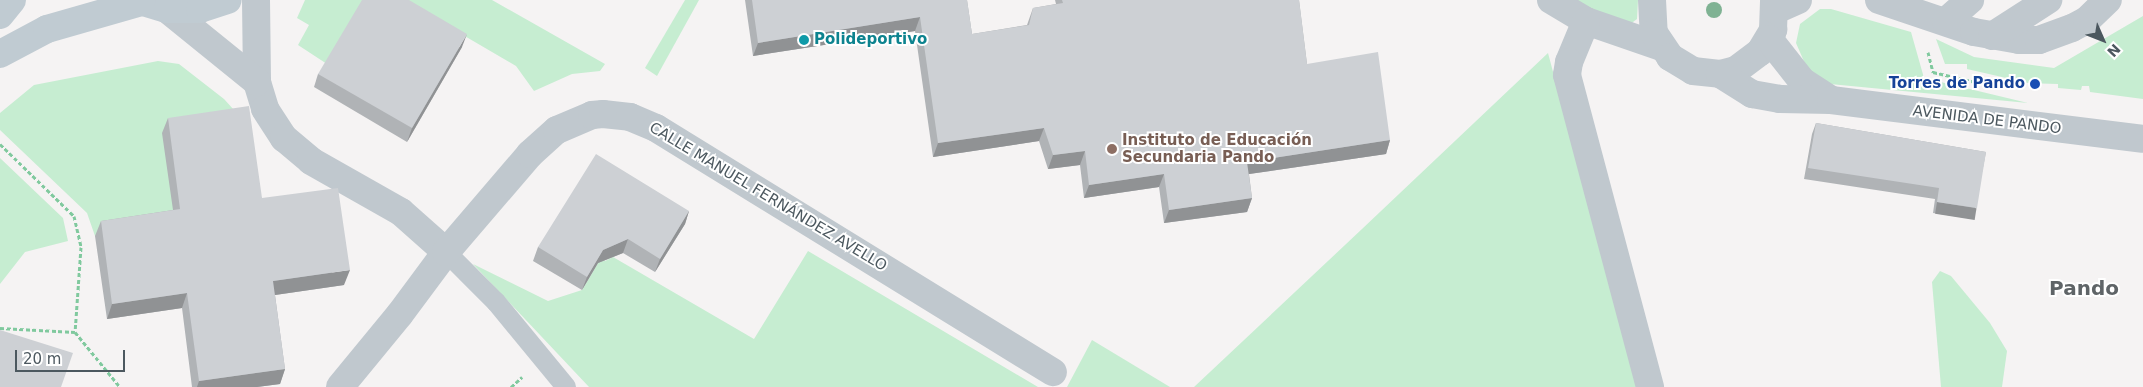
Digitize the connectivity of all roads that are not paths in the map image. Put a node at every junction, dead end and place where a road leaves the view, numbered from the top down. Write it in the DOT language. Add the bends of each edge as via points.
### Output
graph roads {
  1 [pos="12,0"];
  2 [pos="228,0"];
  3 [pos="256,0"];
  4 [pos="1551,0"];
  5 [pos="1652,0"];
  6 [pos="1878,0"];
  7 [pos="1970,0"];
  8 [pos="2048,0"];
  9 [pos="2108,0"];
  10 [pos="139,1"];
  11 [pos="1783,3"];
  12 [pos="167,9"];
  13 [pos="0,15"];
  14 [pos="1937,18"];
  15 [pos="1586,21"];
  16 [pos="1992,36"];
  17 [pos="1769,39"];
  18 [pos="1661,46"];
  19 [pos="0,54"];
  20 [pos="1720,74"];
  21 [pos="256,82"];
  22 [pos="1831,100"];
  23 [pos="2143,139"];
  24 [pos="446,252"];
  25 [pos="1053,372"];
  26 [pos="340,387"];
  27 [pos="566,387"];
  28 [pos="1650,387"];
  1 -- 13 [label="main road"];
  2 -- 12 [label="main road" via="200,9"];
  3 -- 21 [label="street"];
  4 -- 15 [label="street"];
  5 -- 18 [label="street" via="1651,19"];
  6 -- 14 [label="street"];
  7 -- 14 [label="street"];
  8 -- 16 [label="street"];
  9 -- 16 [label="street" via="2087,20 2057,35 2019,40"];
  10 -- 12 [label="main road"];
  10 -- 19 [label="main road" via="47,29"];
  11 -- 17 [label="street"];
  12 -- 21 [label="street"];
  14 -- 16 [label="street"];
  15 -- 18 [label="street"];
  15 -- 28 [label="street" via="1567,75"];
  17 -- 20 [label="street" via="1749,63"];
  17 -- 22 [label="street, AVENIDA DE PANDO" via="1802,81"];
  18 -- 20 [label="street" via="1681,66"];
  20 -- 22 [label="street, AVENIDA DE PANDO" via="1752,94 1804,102"];
  21 -- 24 [label="street" via="265,109 284,138 312,161 400,212"];
  22 -- 23 [label="street, AVENIDA DE PANDO"];
  24 -- 25 [label="street, CALLE MANUEL FERNÁNDEZ AVELLO" via="530,154 557,130 592,115 630,117 656,128"];
  24 -- 26 [label="street, CALLE MANUEL FERNÁNDEZ AVELLO"];
  24 -- 27 [label="lane" via="496,302"];
}
